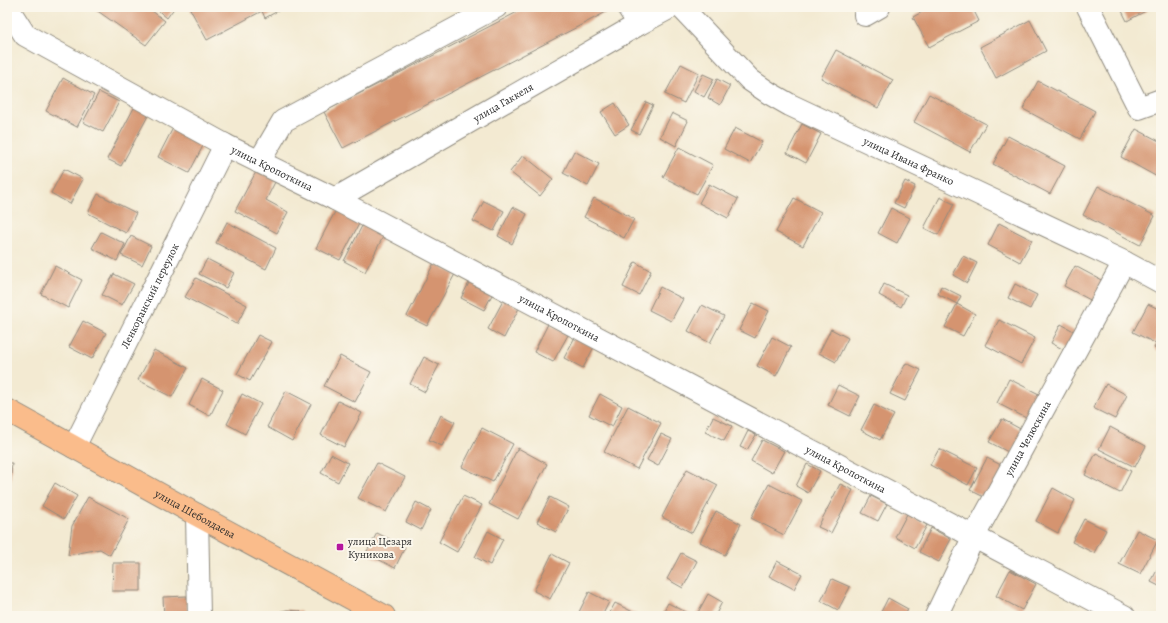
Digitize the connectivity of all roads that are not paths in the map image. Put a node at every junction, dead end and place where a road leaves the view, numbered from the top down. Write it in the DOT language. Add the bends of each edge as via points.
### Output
graph roads {
  1 [pos="7,7"];
  2 [pos="496,7"];
  3 [pos="671,7"];
  4 [pos="681,7"];
  5 [pos="1088,7"];
  6 [pos="633,16"];
  7 [pos="1161,100"];
  8 [pos="225,145"];
  9 [pos="258,162"];
  10 [pos="335,199"];
  11 [pos="1124,262"];
  12 [pos="1161,282"];
  13 [pos="10,414"];
  14 [pos="74,446"];
  15 [pos="197,515"];
  16 [pos="974,536"];
  17 [pos="199,616"];
  18 [pos="384,616"];
  19 [pos="936,616"];
  20 [pos="1124,616"];
  1 -- 8 [label="street, улица Кропоткина" via="25,35"];
  2 -- 9 [label="street" via="283,121"];
  3 -- 6 [label="street, улица Гаккеля"];
  4 -- 11 [label="street, улица Ивана Франко" via="750,80 769,93"];
  5 -- 7 [label="street" via="1139,108"];
  6 -- 10 [label="street, улица Гаккеля"];
  8 -- 9 [label="street, улица Кропоткина"];
  8 -- 14 [label="street, Ленкоранский переулок"];
  9 -- 10 [label="street, улица Кропоткина"];
  10 -- 16 [label="street, улица Кропоткина"];
  11 -- 12 [label="street, улица Ивана Франко"];
  11 -- 16 [label="street, улица Челюскина"];
  13 -- 14 [label="main road, улица Шеболдаева"];
  14 -- 15 [label="main road, улица Шеболдаева"];
  15 -- 17 [label="street"];
  15 -- 18 [label="main road, улица Шеболдаева"];
  16 -- 19 [label="street, улица Челюскина"];
  16 -- 20 [label="street, улица Кропоткина"];
}
